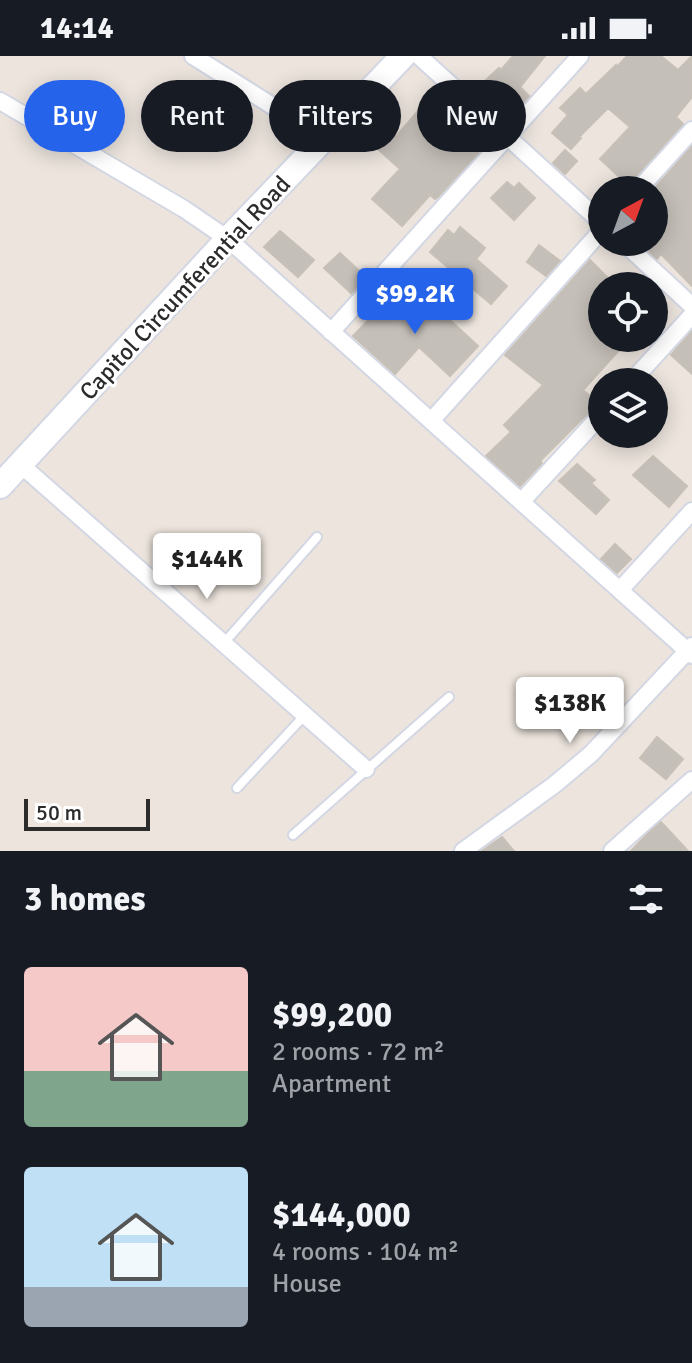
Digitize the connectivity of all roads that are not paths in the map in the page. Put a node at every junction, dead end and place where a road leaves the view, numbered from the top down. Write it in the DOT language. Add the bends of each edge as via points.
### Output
graph roads {
  1 [pos="193,56"];
  2 [pos="403,56"];
  3 [pos="419,56"];
  4 [pos="580,56"];
  5 [pos="380,80"];
  6 [pos="445,80"];
  7 [pos="0,101"];
  8 [pos="269,104"];
  9 [pos="526,116"];
  10 [pos="692,130"];
  11 [pos="312,152"];
  12 [pos="493,152"];
  13 [pos="524,152"];
  14 [pos="651,176"];
  15 [pos="588,210"];
  16 [pos="228,239"];
  17 [pos="588,246"];
  18 [pos="638,256"];
  19 [pos="692,306"];
  20 [pos="692,315"];
  21 [pos="331,332"];
  22 [pos="644,368"];
  23 [pos="431,421"];
  24 [pos="588,429"];
  25 [pos="20,464"];
  26 [pos="0,486"];
  27 [pos="521,502"];
  28 [pos="692,511"];
  29 [pos="317,537"];
  30 [pos="620,590"];
  31 [pos="224,643"];
  32 [pos="691,651"];
  33 [pos="449,697"];
  34 [pos="305,715"];
  35 [pos="366,769"];
  36 [pos="692,780"];
  37 [pos="237,788"];
  38 [pos="293,835"];
  39 [pos="463,851"];
  40 [pos="612,851"];
  1 -- 8 [label="street"];
  2 -- 5 [label="main road, Capitol Circumferential Road"];
  3 -- 6 [label="street"];
  4 -- 9 [label="street"];
  7 -- 16 [label="street"];
  10 -- 14 [label="street"];
  11 -- 16 [label="main road, Capitol Circumferential Road"];
  12 -- 21 [label="street"];
  13 -- 15 [label="street"];
  16 -- 21 [label="street"];
  16 -- 25 [label="main road, Capitol Circumferential Road"];
  17 -- 23 [label="street"];
  18 -- 19 [label="street"];
  20 -- 22 [label="street"];
  21 -- 23 [label="street"];
  23 -- 27 [label="street"];
  24 -- 27 [label="street"];
  25 -- 26 [label="main road, Capitol Circumferential Road"];
  25 -- 31 [label="street"];
  27 -- 30 [label="street"];
  28 -- 30 [label="street"];
  29 -- 31 [label="lane"];
  30 -- 32 [label="street"];
  31 -- 34 [label="street"];
  32 -- 39 [label="street" via="591,754"];
  33 -- 35 [label="lane"];
  34 -- 35 [label="street"];
  34 -- 37 [label="lane"];
  35 -- 38 [label="lane"];
  36 -- 40 [label="street"];
}
